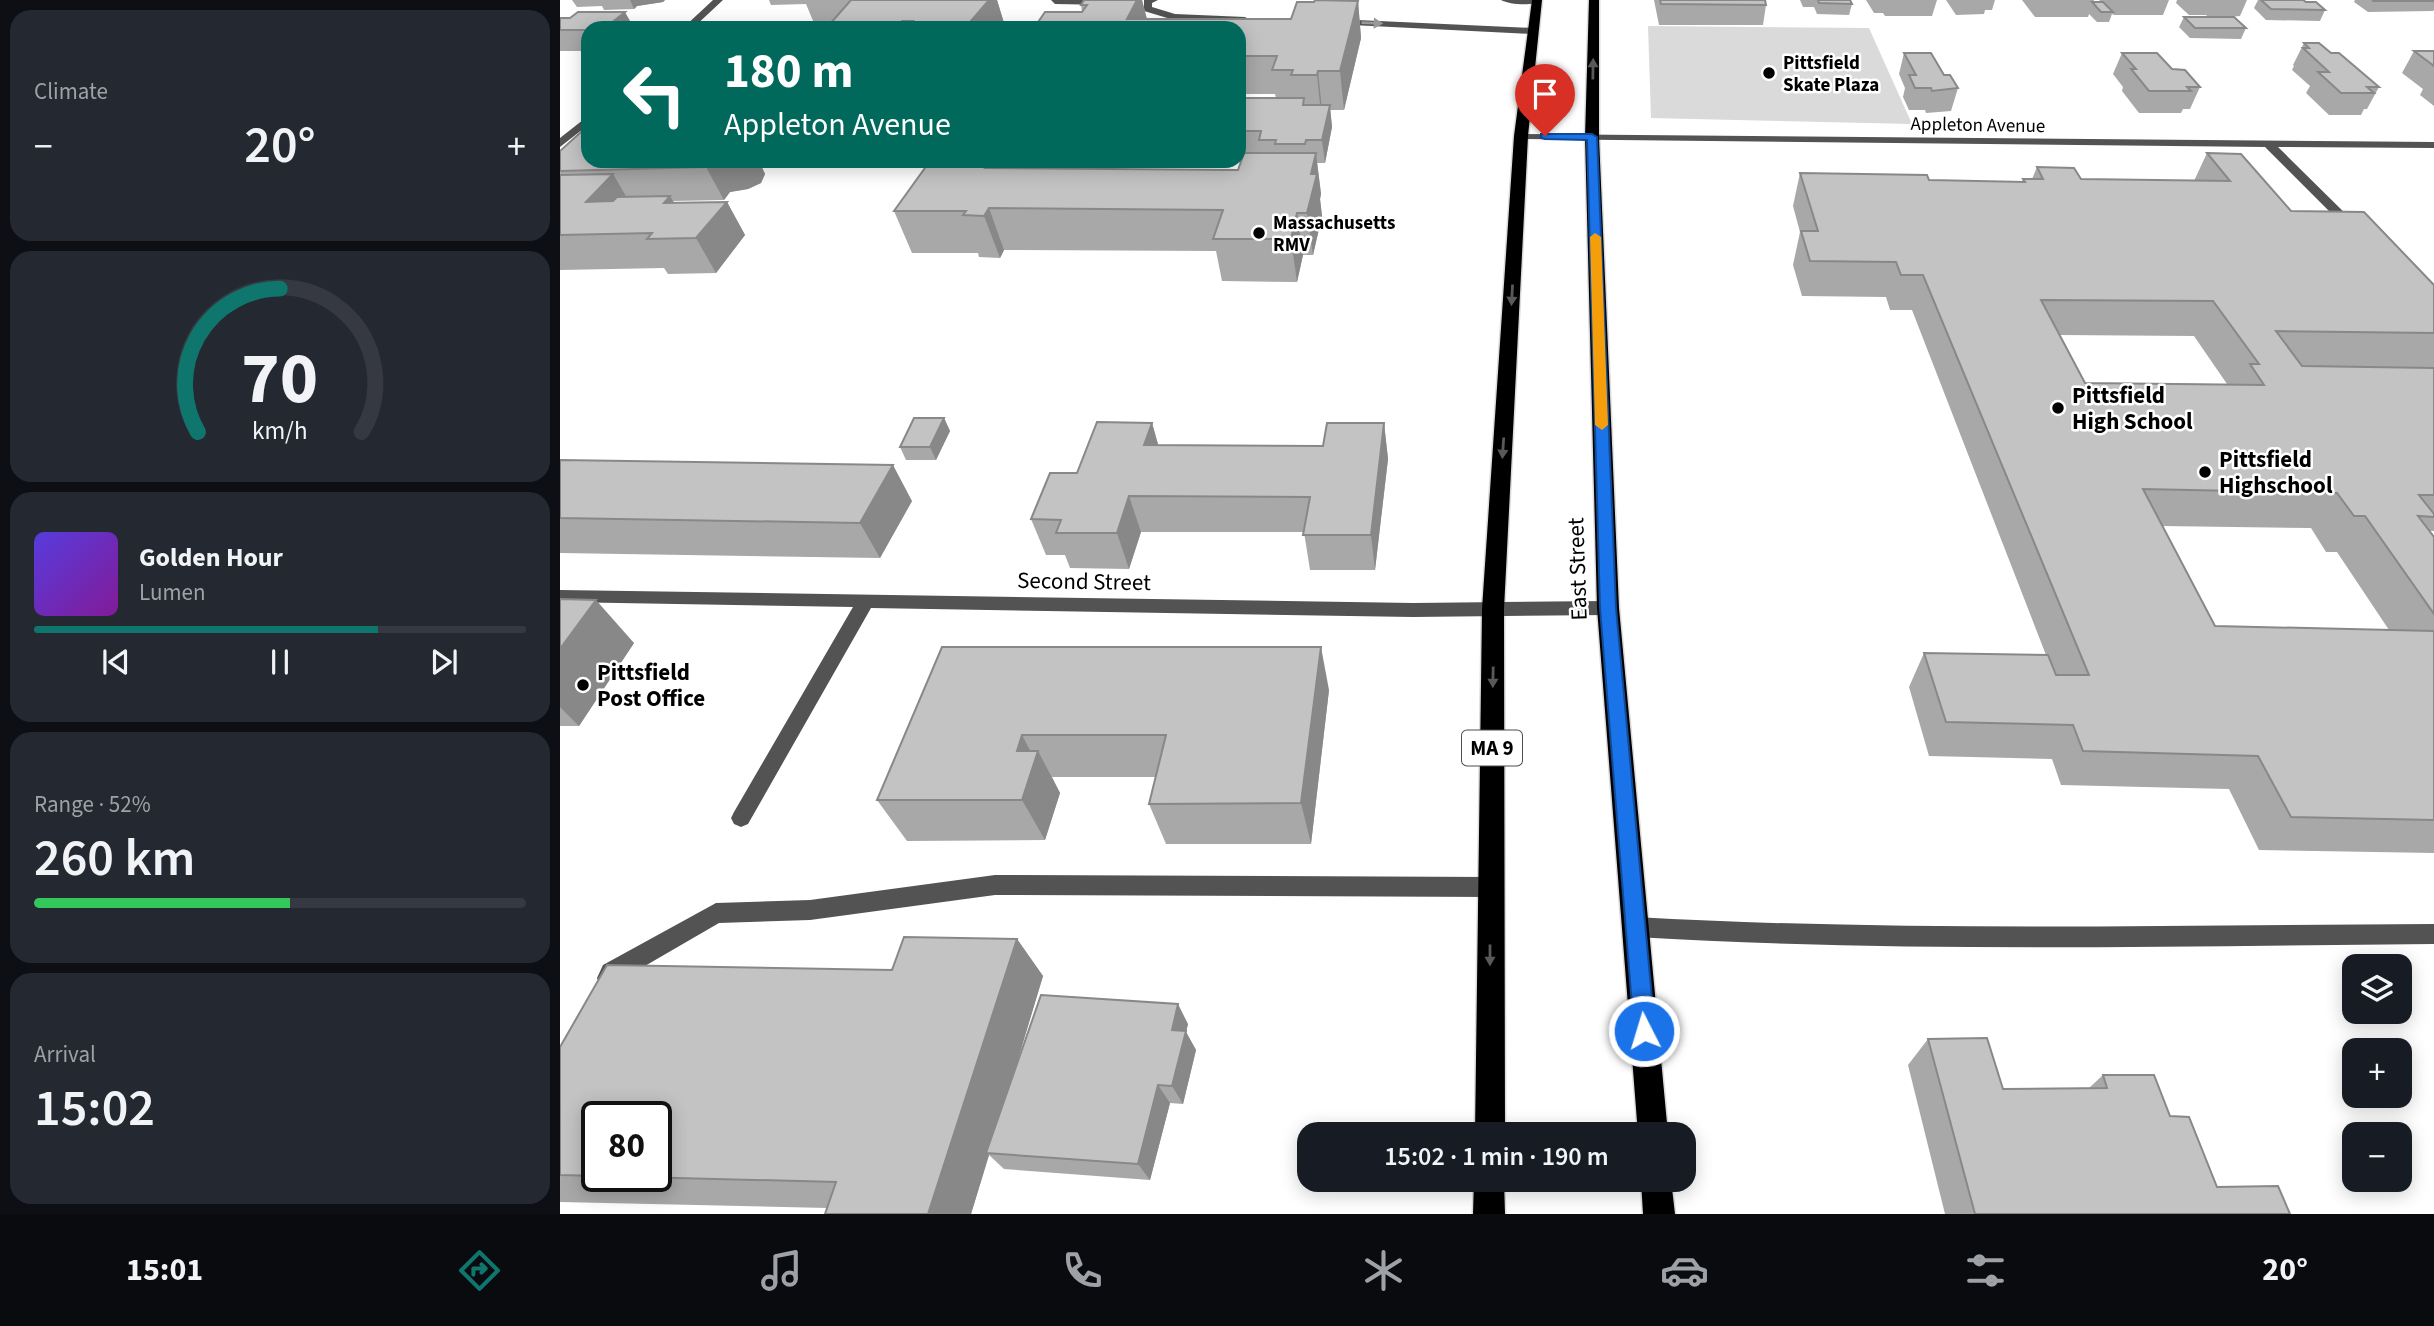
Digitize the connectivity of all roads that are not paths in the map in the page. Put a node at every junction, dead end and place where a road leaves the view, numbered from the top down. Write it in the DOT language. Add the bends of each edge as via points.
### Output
graph roads {
  1 [pos="718,0"];
  2 [pos="1506,0"];
  3 [pos="1594,0"];
  4 [pos="1055,1"];
  5 [pos="1150,1"];
  6 [pos="1537,1"];
  7 [pos="1135,2"];
  8 [pos="1098,13"];
  9 [pos="1259,20"];
  10 [pos="696,21"];
  11 [pos="1325,22"];
  12 [pos="1533,31"];
  13 [pos="581,125"];
  14 [pos="1521,136"];
  15 [pos="1592,137"];
  16 [pos="560,144"];
  17 [pos="2269,144"];
  18 [pos="2434,145"];
  19 [pos="2366,241"];
  20 [pos="560,596"];
  21 [pos="865,602"];
  22 [pos="1608,608"];
  23 [pos="1493,609"];
  24 [pos="741,818"];
  25 [pos="1491,887"];
  26 [pos="1636,927"];
  27 [pos="2434,934"];
  28 [pos="596,996"];
  29 [pos="1490,1122"];
  30 [pos="1652,1122"];
  31 [pos="1489,1192"];
  32 [pos="1657,1192"];
  33 [pos="1489,1214"];
  34 [pos="1659,1214"];
  1 -- 10 [label="street"];
  2 -- 6 [label="street"];
  15 -- 3 [label="highway, East Street, one-way"];
  4 -- 8 [label="street" via="1122,4"];
  5 -- 7 [label="street"];
  5 -- 9 [label="street" via="1147,9 1174,17"];
  6 -- 12 [label="highway, MA 9"];
  11 -- 12 [label="street, one-way"];
  12 -- 14 [label="highway, MA 9"];
  13 -- 16 [label="street"];
  14 -- 15 [label="street, Appleton Avenue"];
  14 -- 23 [label="highway, MA 9, one-way"];
  15 -- 17 [label="street, Appleton Avenue"];
  15 -- 22 [label="highway, East Street"];
  17 -- 18 [label="street, Appleton Avenue"];
  17 -- 19 [label="street"];
  20 -- 21 [label="street, Second Street"];
  21 -- 23 [label="street, Second Street"];
  21 -- 24 [label="street"];
  22 -- 23 [label="street, Second Street"];
  22 -- 26 [label="highway, East Street"];
  23 -- 25 [label="highway, MA 9, one-way"];
  25 -- 28 [label="street" via="995,884 810,910 716,913 611,973"];
  25 -- 29 [label="highway, MA 9, one-way"];
  26 -- 27 [label="street" via="1736,933 2006,936"];
  26 -- 30 [label="highway, East Street"];
  31 -- 33 [label="highway"];
  32 -- 34 [label="highway"];
}
